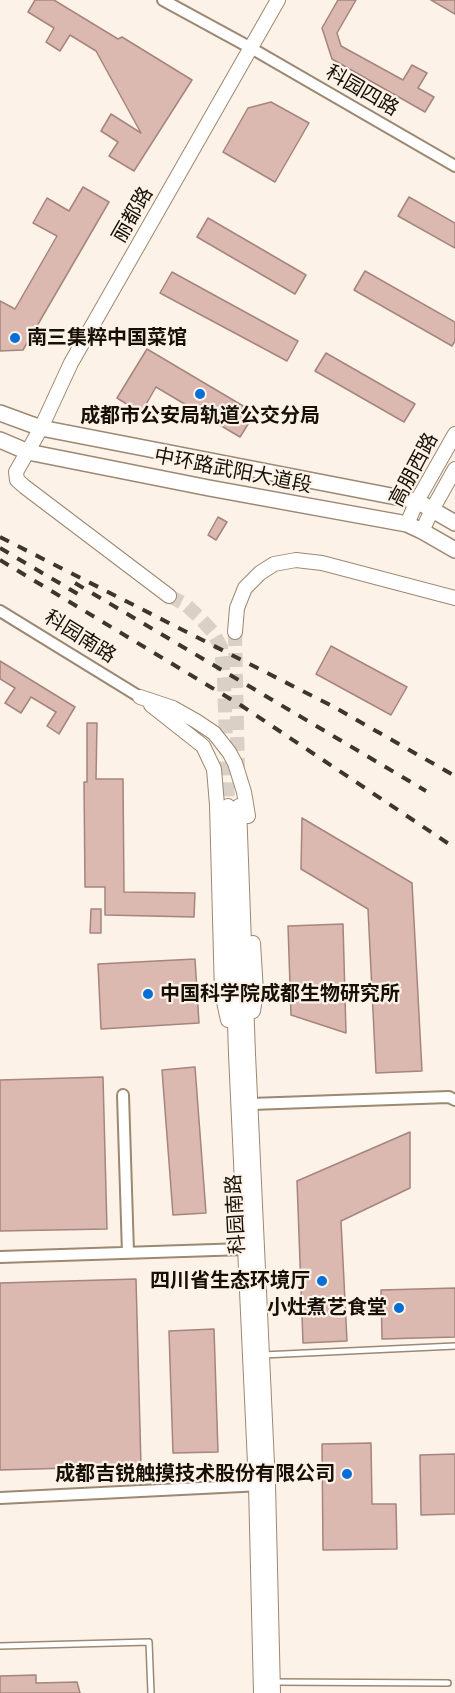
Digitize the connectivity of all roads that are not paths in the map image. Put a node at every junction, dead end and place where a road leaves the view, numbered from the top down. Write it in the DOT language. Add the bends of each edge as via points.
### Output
graph roads {
  1 [pos="163,0"];
  2 [pos="278,0"];
  3 [pos="250,48"];
  4 [pos="455,166"];
  5 [pos="0,413"];
  6 [pos="41,428"];
  7 [pos="455,434"];
  8 [pos="0,440"];
  9 [pos="28,452"];
  10 [pos="455,469"];
  11 [pos="417,501"];
  12 [pos="432,510"];
  13 [pos="455,523"];
  14 [pos="407,524"];
  15 [pos="422,531"];
  16 [pos="455,550"];
  17 [pos="169,596"];
  18 [pos="455,598"];
  19 [pos="0,611"];
  20 [pos="235,632"];
  21 [pos="140,697"];
  22 [pos="233,806"];
  23 [pos="242,1054"];
  24 [pos="123,1095"];
  25 [pos="455,1100"];
  26 [pos="250,1104"];
  27 [pos="245,1249"];
  28 [pos="128,1253"];
  29 [pos="0,1257"];
  30 [pos="455,1346"];
  31 [pos="261,1355"];
  32 [pos="262,1485"];
  33 [pos="0,1497"];
  34 [pos="0,1646"];
  35 [pos="448,1683"];
  36 [pos="273,1688"];
  37 [pos="151,1693"];
  38 [pos="261,1693"];
  1 -- 3 [label="street, 科园四路"];
  2 -- 3 [label="street, 丽都路"];
  3 -- 4 [label="street, 科园四路"];
  3 -- 6 [label="street, 丽都路" via="71,363"];
  5 -- 6 [label="main road, 中环路武阳大道段"];
  6 -- 9 [label="street, 丽都路"];
  6 -- 11 [label="main road, 中环路武阳大道段"];
  7 -- 11 [label="street, 高朋西路"];
  8 -- 9 [label="main road, 中环路武阳大道段"];
  9 -- 14 [label="main road, 中环路武阳大道段"];
  9 -- 17 [label="street, 丽都路" via="16,472 17,480"];
  10 -- 12 [label="street, 高朋西路"];
  11 -- 12 [label="main road, 中环路武阳大道段"];
  11 -- 14 [label="street, 高朋西路"];
  12 -- 13 [label="main road, 中环路武阳大道段"];
  12 -- 15 [label="street, 高朋西路"];
  14 -- 15 [label="main road, 中环路武阳大道段"];
  15 -- 16 [label="main road, 中环路武阳大道段"];
  18 -- 20 [label="street" via="322,563 296,560 274,564 245,588 237,608"];
  19 -- 21 [label="street, 科园南路"];
  21 -- 22 [label="street" via="203,746"];
  21 -- 22 [label="street" via="173,708 214,733 235,763"];
  22 -- 23 [label="street, 科园南路"];
  22 -- 23 [label="street" via="255,992"];
  23 -- 26 [label="street, 科园南路"];
  23 -- 27 [label="street, 科园南路"];
  24 -- 28 [label="street"];
  25 -- 26 [label="street" via="449,1097"];
  26 -- 31 [label="street, 科园南路"];
  27 -- 28 [label="street"];
  27 -- 32 [label="street, 科园南路"];
  28 -- 29 [label="street"];
  30 -- 31 [label="lane"];
  31 -- 32 [label="street, 科园南路"];
  32 -- 33 [label="street"];
  32 -- 36 [label="street, 科园南路"];
  32 -- 38 [label="street, 科园南路"];
  34 -- 37 [label="lane" via="149,1642"];
  35 -- 36 [label="lane"];
}
